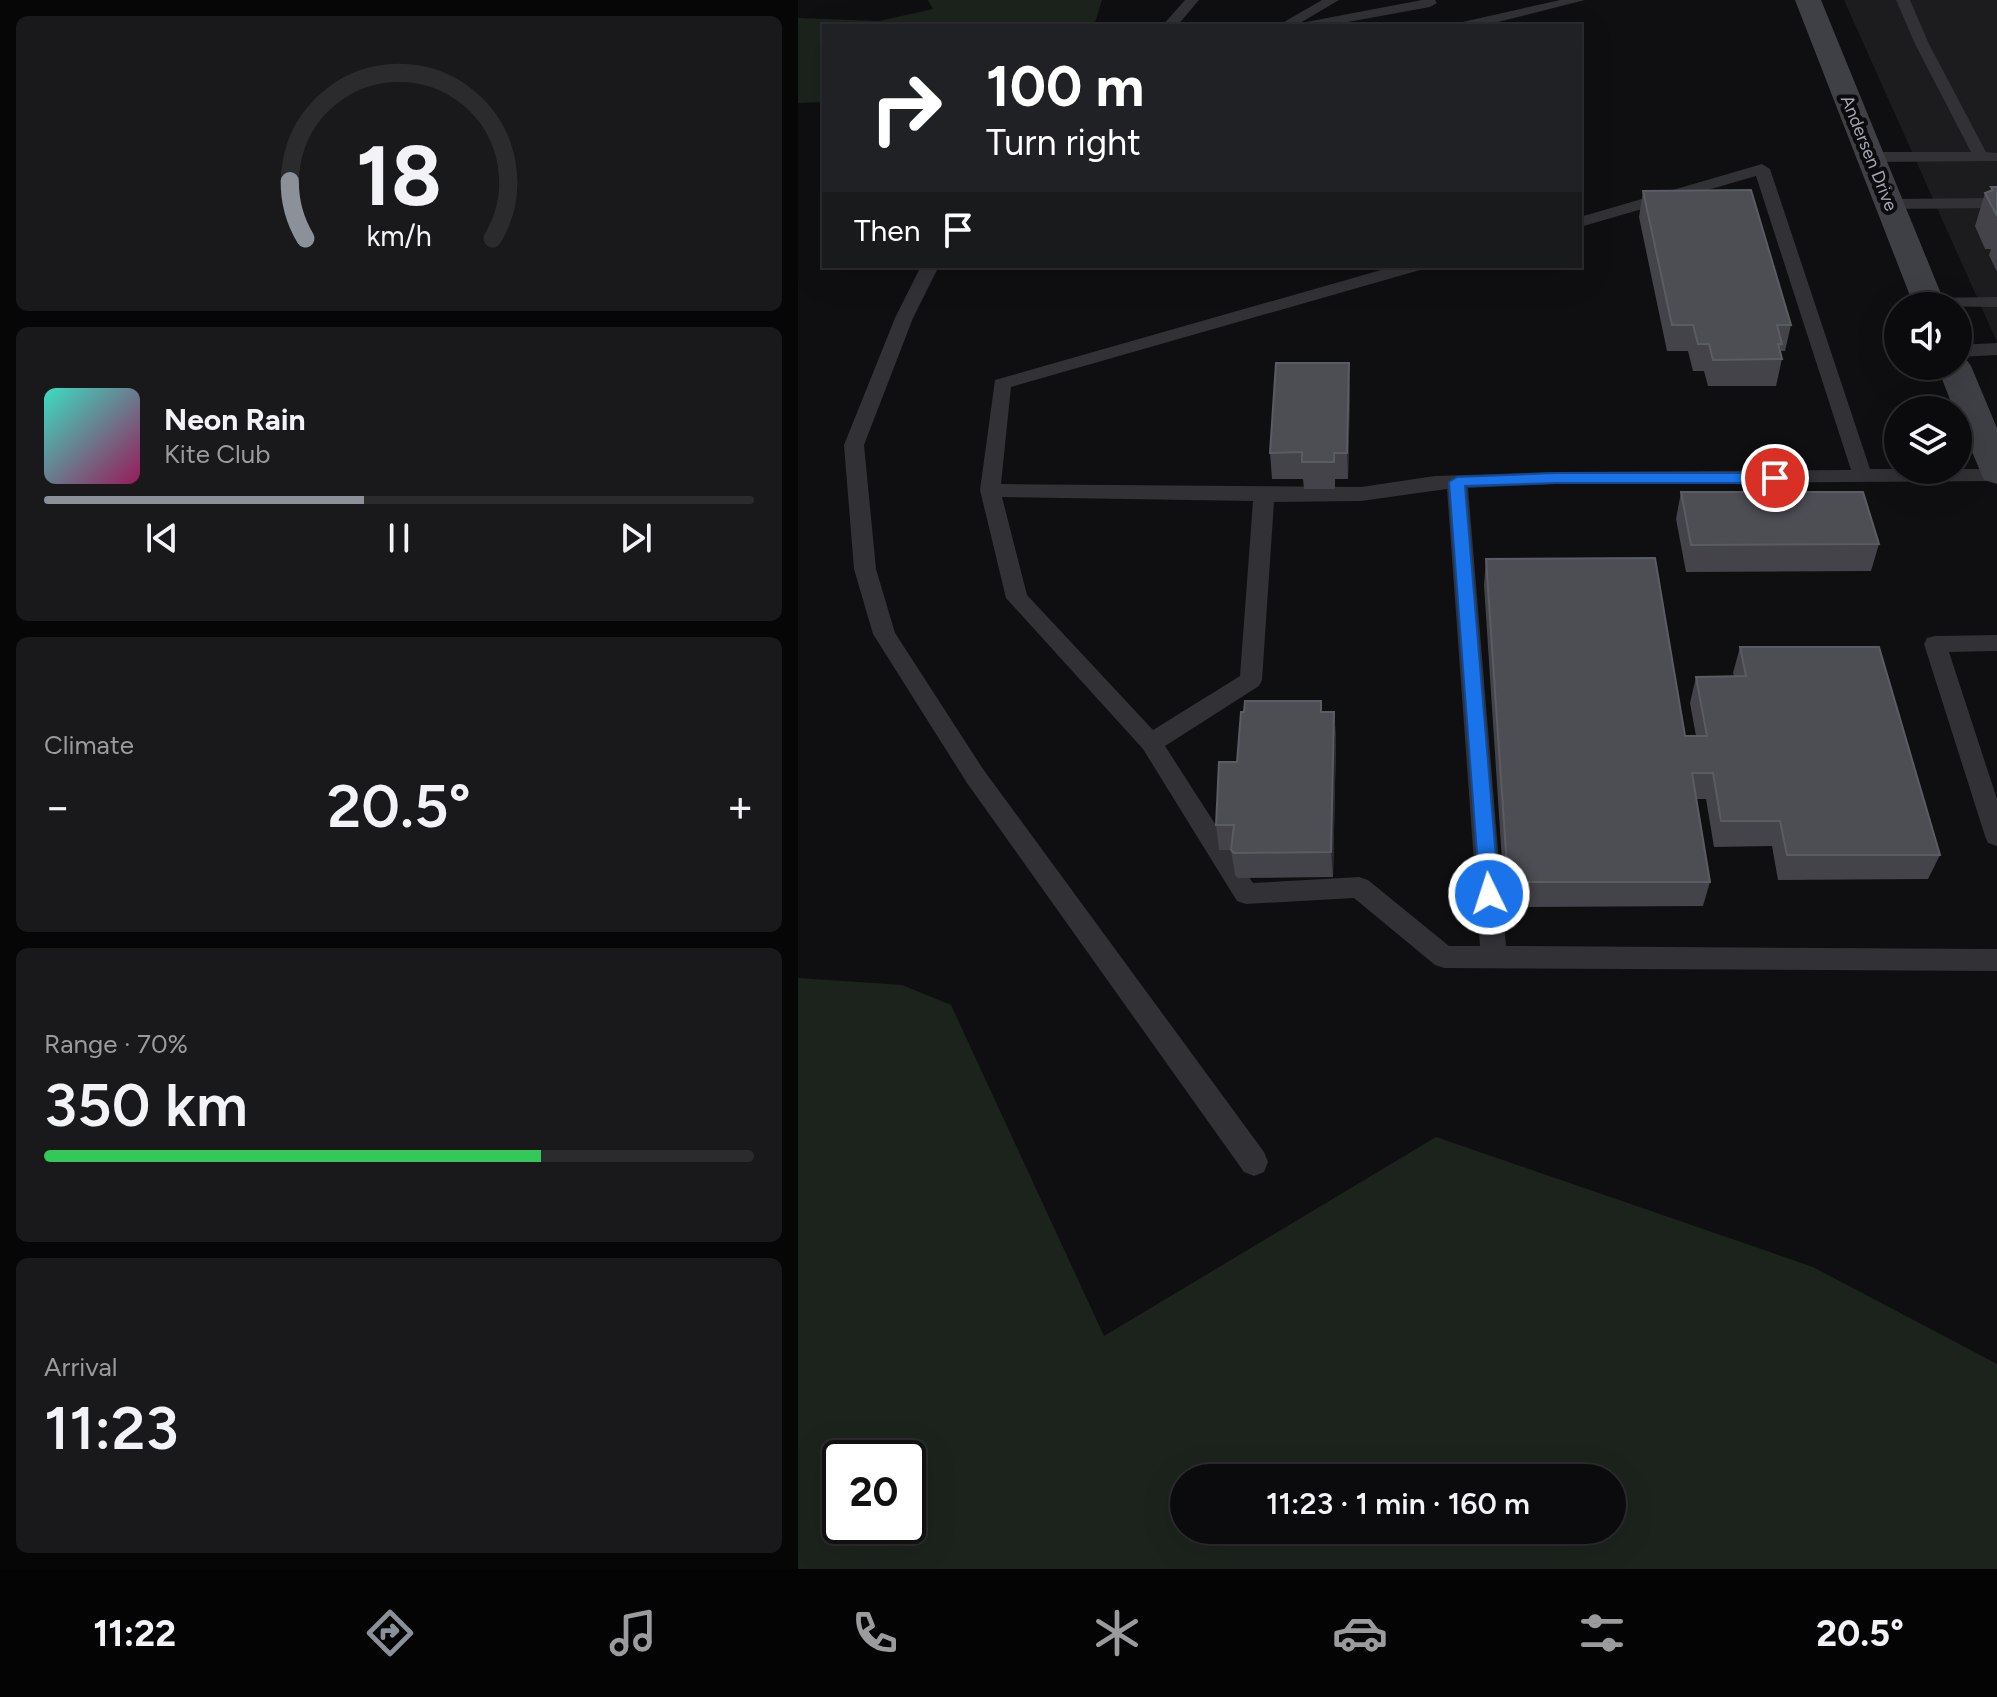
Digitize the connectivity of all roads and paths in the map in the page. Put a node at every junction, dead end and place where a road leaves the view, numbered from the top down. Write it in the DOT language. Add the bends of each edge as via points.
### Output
graph roads {
  1 [pos="1192,0"];
  2 [pos="1332,0"];
  3 [pos="1450,0"];
  4 [pos="1578,0"];
  5 [pos="1808,0"];
  6 [pos="1903,0"];
  7 [pos="1428,2"];
  8 [pos="1172,24"];
  9 [pos="1288,24"];
  10 [pos="1315,24"];
  11 [pos="1472,24"];
  12 [pos="1871,157"];
  13 [pos="1989,157"];
  14 [pos="1997,203"];
  15 [pos="1889,204"];
  16 [pos="1582,221"];
  17 [pos="929,268"];
  18 [pos="1407,268"];
  19 [pos="1925,292"];
  20 [pos="1997,302"];
  21 [pos="1972,303"];
  22 [pos="1997,349"];
  23 [pos="1972,350"];
  24 [pos="1960,380"];
  25 [pos="1997,474"];
  26 [pos="1863,477"];
  27 [pos="1457,482"];
  28 [pos="990,490"];
  29 [pos="1264,495"];
  30 [pos="1997,643"];
  31 [pos="1151,743"];
  32 [pos="1997,836"];
  33 [pos="1494,957"];
  34 [pos="1997,960"];
  35 [pos="1254,1162"];
  1 -- 8 [label="lane"];
  2 -- 9 [label="lane"];
  3 -- 7 [label="lane"];
  4 -- 11 [label="lane"];
  5 -- 12 [label="main road, Andersen Drive"];
  6 -- 13 [label="lane" via="1922,44"];
  7 -- 10 [label="lane"];
  12 -- 13 [label="lane"];
  12 -- 15 [label="main road, Andersen Drive"];
  14 -- 15 [label="lane"];
  15 -- 19 [label="main road, Andersen Drive"];
  16 -- 26 [label="lane" via="1762,169"];
  17 -- 35 [label="lane" via="854,445 865,569 884,634 975,776"];
  18 -- 28 [label="lane" via="1002,384"];
  20 -- 21 [label="lane"];
  22 -- 23 [label="lane"];
  24 -- 25 [label="main road"];
  25 -- 26 [label="lane"];
  26 -- 27 [label="lane"];
  27 -- 29 [label="lane" via="1361,494"];
  27 -- 33 [label="lane"];
  28 -- 29 [label="lane"];
  28 -- 31 [label="lane" via="1017,598"];
  29 -- 31 [label="lane" via="1251,680"];
  30 -- 32 [label="lane" via="1935,644"];
  31 -- 33 [label="lane" via="1246,894 1359,887 1444,957"];
  33 -- 34 [label="lane"];
}
